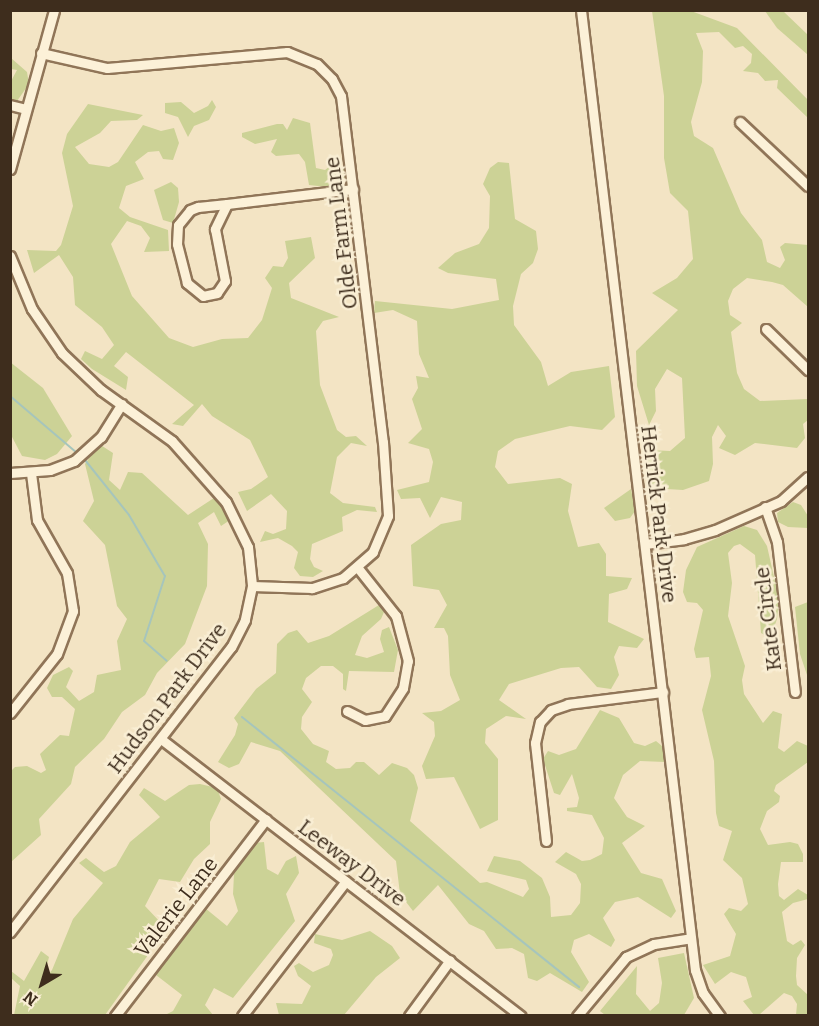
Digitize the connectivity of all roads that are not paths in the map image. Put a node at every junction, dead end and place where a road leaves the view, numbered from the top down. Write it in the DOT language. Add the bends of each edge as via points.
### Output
graph roads {
  1 [pos="54,10"];
  2 [pos="581,10"];
  3 [pos="41,53"];
  4 [pos="10,105"];
  5 [pos="26,109"];
  6 [pos="740,122"];
  7 [pos="10,169"];
  8 [pos="808,186"];
  9 [pos="353,189"];
  10 [pos="227,204"];
  11 [pos="10,256"];
  12 [pos="766,328"];
  13 [pos="808,370"];
  14 [pos="122,404"];
  15 [pos="10,473"];
  16 [pos="31,473"];
  17 [pos="808,477"];
  18 [pos="765,507"];
  19 [pos="645,544"];
  20 [pos="358,568"];
  21 [pos="252,586"];
  22 [pos="663,692"];
  23 [pos="795,692"];
  24 [pos="347,711"];
  25 [pos="10,713"];
  26 [pos="160,739"];
  27 [pos="266,819"];
  28 [pos="546,841"];
  29 [pos="346,881"];
  30 [pos="10,932"];
  31 [pos="691,938"];
  32 [pos="450,960"];
  33 [pos="115,1016"];
  34 [pos="243,1016"];
  35 [pos="409,1016"];
  36 [pos="521,1016"];
  37 [pos="577,1016"];
  38 [pos="720,1016"];
  1 -- 3 [label="street"];
  2 -- 19 [label="street, Herrick Park Drive"];
  3 -- 5 [label="street"];
  3 -- 9 [label="street, Olde Farm Lane" via="106,68 273,52 304,57 326,72 341,96"];
  4 -- 5 [label="street"];
  5 -- 7 [label="street"];
  6 -- 8 [label="street"];
  9 -- 10 [label="street"];
  9 -- 20 [label="street, Olde Farm Lane" via="389,509 378,544"];
  10 -- 10 [label="street" via="190,210 178,228 177,244 187,283 203,296 217,293 225,281 215,229"];
  11 -- 14 [label="street, Hudson Park Drive" via="32,309 54,343 79,372"];
  12 -- 13 [label="street"];
  14 -- 16 [label="street" via="85,454 62,467"];
  14 -- 21 [label="street, Hudson Park Drive" via="172,441 226,502 248,547"];
  15 -- 16 [label="street"];
  16 -- 25 [label="street" via="37,520 67,573 73,611 57,654"];
  17 -- 18 [label="street" via="790,495"];
  18 -- 19 [label="street" via="695,537"];
  18 -- 23 [label="street, Kate Circle" via="777,542"];
  19 -- 22 [label="street, Herrick Park Drive"];
  20 -- 21 [label="street, Olde Farm Lane" via="332,583 312,588"];
  20 -- 24 [label="street" via="396,616 408,661 403,688 385,716 365,720"];
  21 -- 26 [label="street, Hudson Park Drive" via="246,620 231,648"];
  22 -- 28 [label="street" via="568,704 551,710 540,722 535,743"];
  22 -- 31 [label="street, Herrick Park Drive"];
  26 -- 27 [label="street, Leeway Drive"];
  26 -- 30 [label="street, Hudson Park Drive"];
  27 -- 29 [label="street, Leeway Drive"];
  27 -- 33 [label="street, Valerie Lane"];
  29 -- 32 [label="street, Leeway Drive"];
  29 -- 34 [label="street"];
  31 -- 37 [label="street" via="654,944 626,957"];
  31 -- 38 [label="street, Herrick Park Drive" via="699,983"];
  32 -- 35 [label="street"];
  32 -- 36 [label="street, Leeway Drive"];
}
